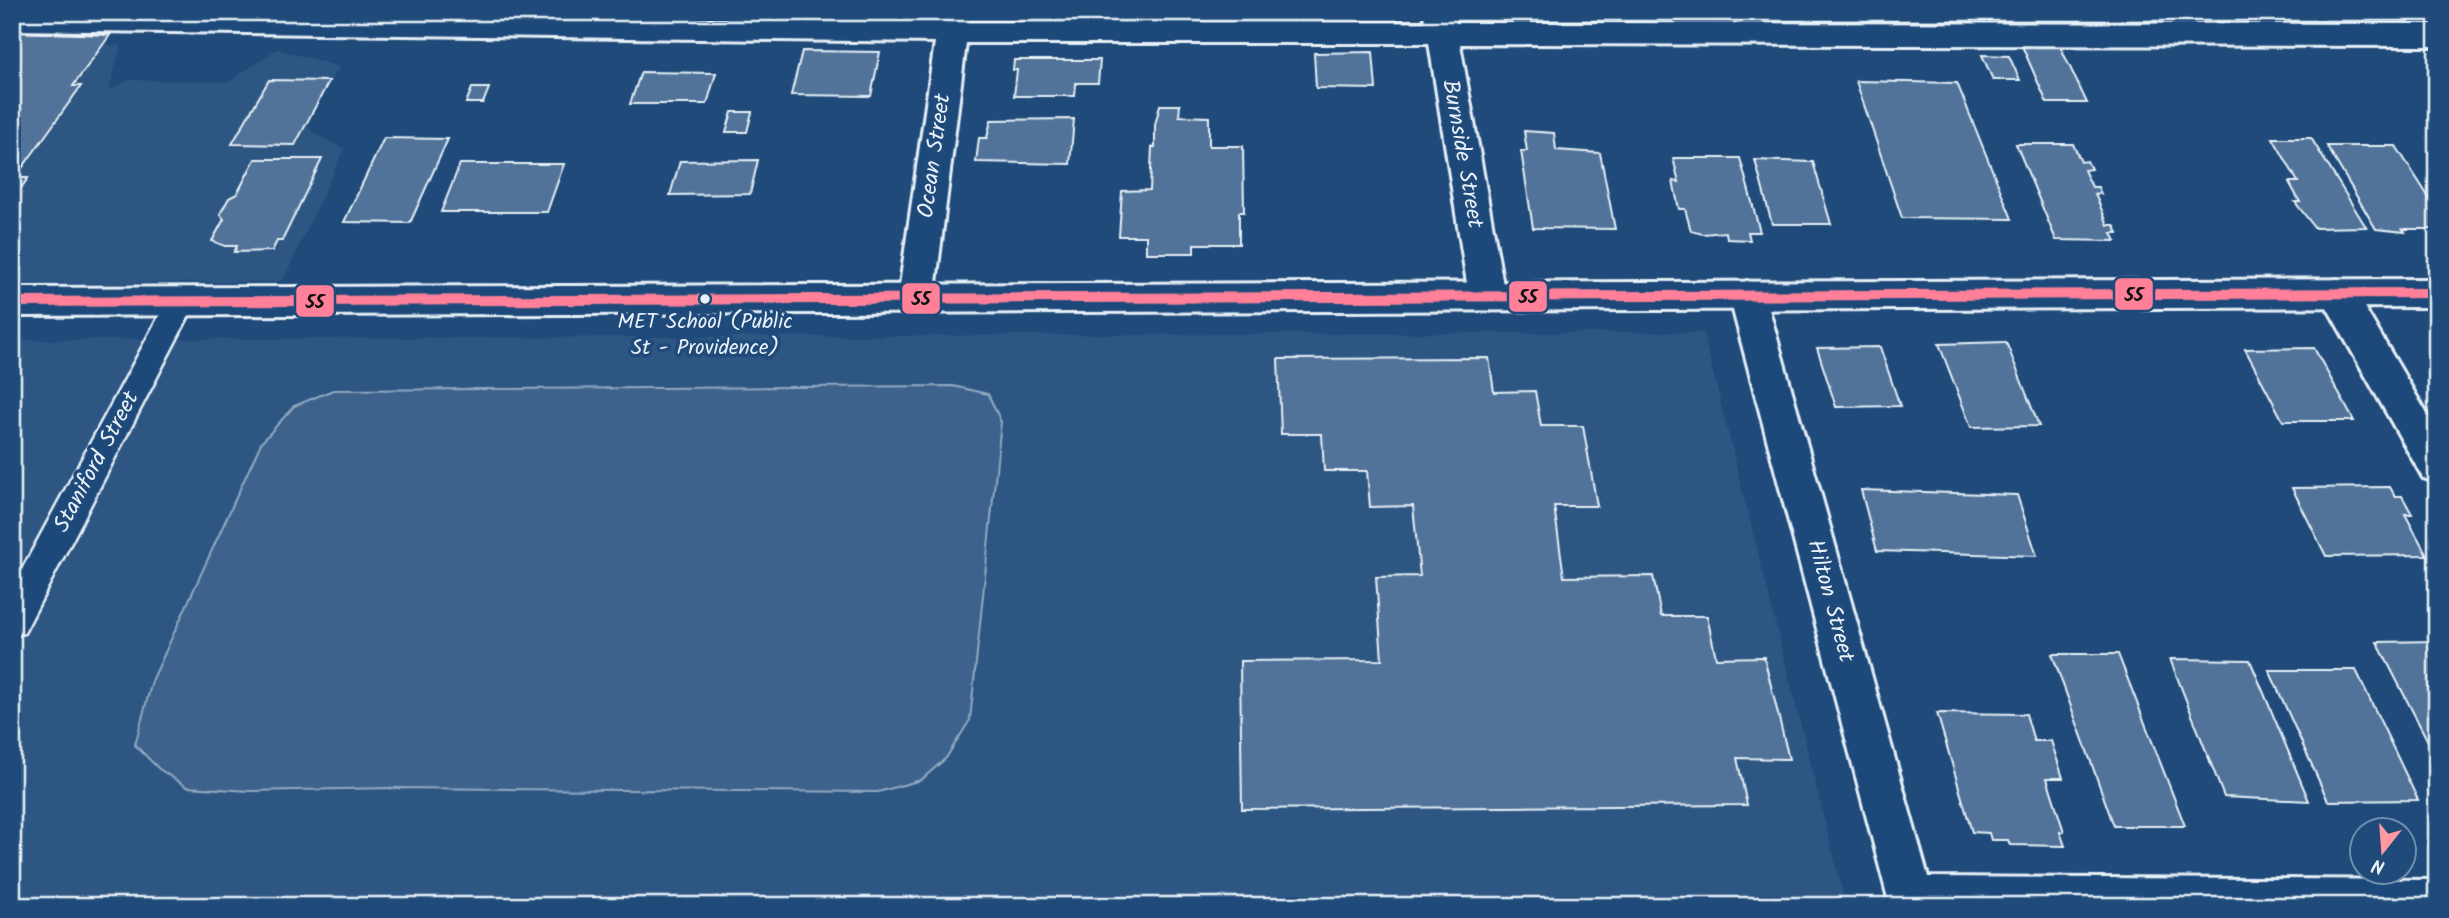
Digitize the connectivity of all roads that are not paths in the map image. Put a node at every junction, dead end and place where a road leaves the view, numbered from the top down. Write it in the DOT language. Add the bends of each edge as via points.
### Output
graph roads {
  1 [pos="12,20"];
  2 [pos="954,22"];
  3 [pos="1440,22"];
  4 [pos="2437,35"];
  5 [pos="2337,293"];
  6 [pos="2437,293"];
  7 [pos="1747,295"];
  8 [pos="1487,296"];
  9 [pos="916,299"];
  10 [pos="12,302"];
  11 [pos="181,302"];
  12 [pos="2437,466"];
  13 [pos="12,622"];
  14 [pos="1912,903"];
  15 [pos="2437,903"];
  1 -- 2 [label="street"];
  2 -- 3 [label="street"];
  2 -- 9 [label="street, Ocean Street"];
  3 -- 4 [label="street"];
  3 -- 8 [label="street, Burnside Street"];
  5 -- 6 [label="street"];
  5 -- 7 [label="street"];
  5 -- 12 [label="street"];
  7 -- 8 [label="street"];
  7 -- 14 [label="street, Hilton Street"];
  8 -- 9 [label="street"];
  9 -- 11 [label="street"];
  10 -- 11 [label="street"];
  11 -- 13 [label="lane, Staniford Street"];
  14 -- 15 [label="street"];
}
